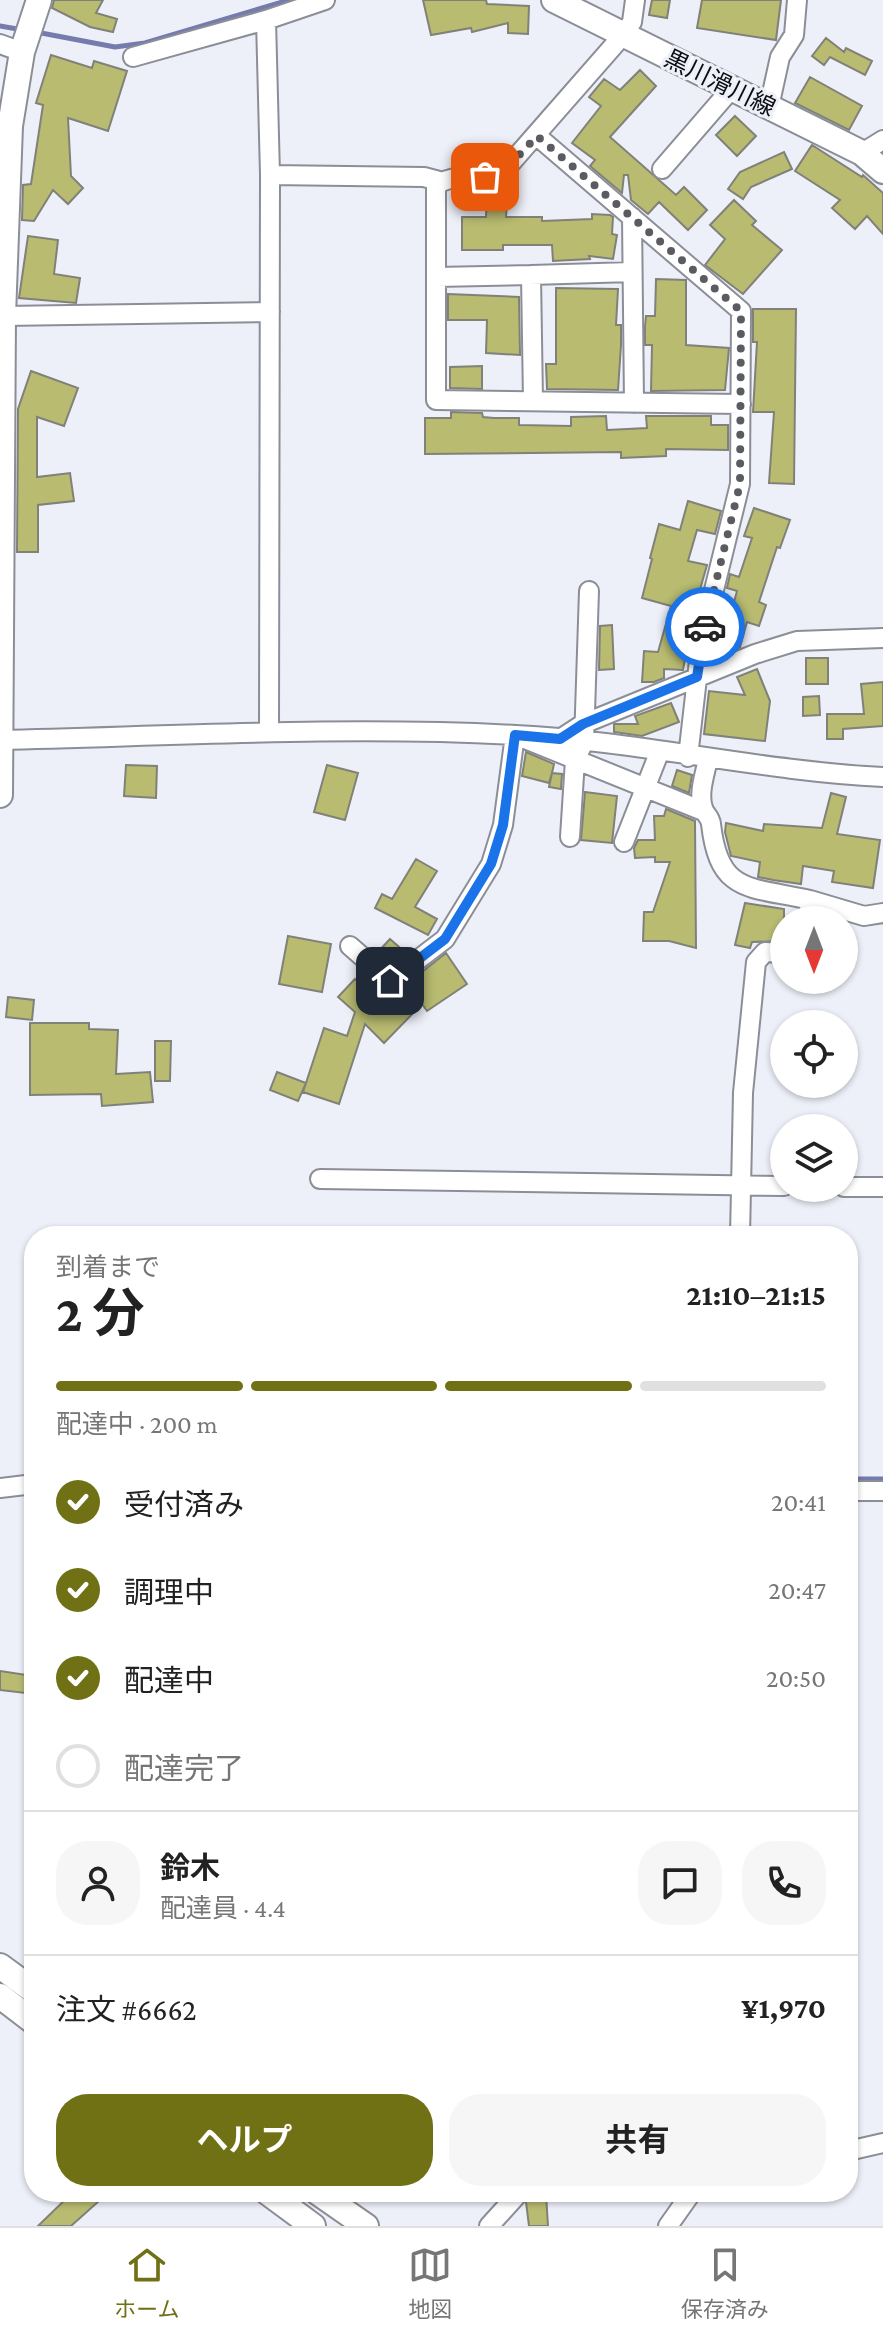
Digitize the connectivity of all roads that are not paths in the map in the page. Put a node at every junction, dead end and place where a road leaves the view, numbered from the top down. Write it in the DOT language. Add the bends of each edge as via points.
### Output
graph roads {
  1 [pos="39,0"];
  2 [pos="325,0"];
  3 [pos="554,0"];
  4 [pos="635,0"];
  5 [pos="797,0"];
  6 [pos="266,20"];
  7 [pos="623,35"];
  8 [pos="11,48"];
  9 [pos="133,57"];
  10 [pos="732,88"];
  11 [pos="769,107"];
  12 [pos="537,136"];
  13 [pos="883,140"];
  14 [pos="862,153"];
  15 [pos="662,169"];
  16 [pos="883,171"];
  17 [pos="270,175"];
  18 [pos="439,181"];
  19 [pos="632,217"];
  20 [pos="632,272"];
  21 [pos="531,275"];
  22 [pos="436,277"];
  23 [pos="270,312"];
  24 [pos="3,316"];
  25 [pos="533,401"];
  26 [pos="634,403"];
  27 [pos="741,404"];
  28 [pos="2,497"];
  29 [pos="589,591"];
  30 [pos="883,638"];
  31 [pos="697,677"];
  32 [pos="269,732"];
  33 [pos="583,733"];
  34 [pos="515,735"];
  35 [pos="0,740"];
  36 [pos="659,753"];
  37 [pos="688,757"];
  38 [pos="708,759"];
  39 [pos="575,760"];
  40 [pos="883,777"];
  41 [pos="646,787"];
  42 [pos="0,795"];
  43 [pos="703,811"];
  44 [pos="570,837"];
  45 [pos="624,842"];
  46 [pos="810,900"];
  47 [pos="809,906"];
  48 [pos="883,913"];
  49 [pos="350,946"];
  50 [pos="770,952"];
  51 [pos="320,1179"];
  52 [pos="741,1185"];
  53 [pos="770,1186"];
  54 [pos="858,1187"];
  55 [pos="883,1187"];
  56 [pos="740,1226"];
  57 [pos="24,1485"];
  58 [pos="0,1488"];
  59 [pos="858,1491"];
  60 [pos="883,1491"];
  61 [pos="0,1966"];
  62 [pos="24,1984"];
  63 [pos="0,1996"];
  64 [pos="24,2014"];
  65 [pos="883,2143"];
  66 [pos="858,2149"];
  67 [pos="281,2202"];
  68 [pos="331,2202"];
  69 [pos="511,2202"];
  70 [pos="685,2202"];
  71 [pos="313,2226"];
  72 [pos="366,2226"];
  73 [pos="489,2226"];
  74 [pos="668,2226"];
  1 -- 8 [label="main road"];
  2 -- 6 [label="street"];
  3 -- 7 [label="main road, 黒川滑川線"];
  4 -- 7 [label="street" via="632,22"];
  5 -- 11 [label="street" via="794,35 780,57"];
  6 -- 9 [label="street"];
  6 -- 17 [label="street"];
  7 -- 10 [label="main road, 黒川滑川線"];
  7 -- 12 [label="street"];
  8 -- 24 [label="main road"];
  10 -- 11 [label="main road, 黒川滑川線"];
  10 -- 15 [label="street"];
  11 -- 14 [label="main road, 黒川滑川線"];
  12 -- 18 [label="street" via="503,172"];
  12 -- 19 [label="street"];
  13 -- 14 [label="street"];
  14 -- 16 [label="main road, 黒川滑川線"];
  17 -- 18 [label="street"];
  17 -- 23 [label="street"];
  18 -- 22 [label="street"];
  19 -- 20 [label="street"];
  19 -- 27 [label="street" via="741,311"];
  20 -- 21 [label="street"];
  20 -- 26 [label="street"];
  21 -- 22 [label="street"];
  21 -- 25 [label="street"];
  22 -- 25 [label="street" via="436,400"];
  23 -- 24 [label="street"];
  23 -- 32 [label="street"];
  24 -- 28 [label="main road"];
  25 -- 26 [label="street"];
  26 -- 27 [label="street"];
  27 -- 31 [label="street" via="740,484"];
  28 -- 35 [label="main road"];
  29 -- 33 [label="street"];
  30 -- 31 [label="street" via="797,641"];
  31 -- 33 [label="street"];
  31 -- 37 [label="street"];
  32 -- 34 [label="street"];
  32 -- 35 [label="street"];
  33 -- 34 [label="street" via="560,739"];
  33 -- 36 [label="street"];
  33 -- 39 [label="street"];
  34 -- 39 [label="street"];
  34 -- 49 [label="street" via="503,825 491,864 445,939 390,981"];
  35 -- 42 [label="main road"];
  36 -- 37 [label="street"];
  36 -- 41 [label="street"];
  37 -- 38 [label="street"];
  38 -- 40 [label="street"];
  38 -- 43 [label="street"];
  39 -- 41 [label="street"];
  39 -- 44 [label="street"];
  41 -- 43 [label="street"];
  41 -- 45 [label="street"];
  43 -- 46 [label="street" via="710,817 721,869 739,883"];
  46 -- 47 [label="street"];
  46 -- 48 [label="street" via="864,916"];
  50 -- 52 [label="street" via="756,962 743,1093"];
  51 -- 52 [label="street"];
  52 -- 53 [label="street"];
  52 -- 56 [label="street"];
  54 -- 55 [label="street"];
  57 -- 58 [label="street"];
  59 -- 60 [label="street"];
  61 -- 62 [label="main road"];
  63 -- 64 [label="main road"];
  65 -- 66 [label="street"];
  67 -- 71 [label="main road"];
  68 -- 72 [label="main road"];
  69 -- 73 [label="street"];
  70 -- 74 [label="street"];
}
